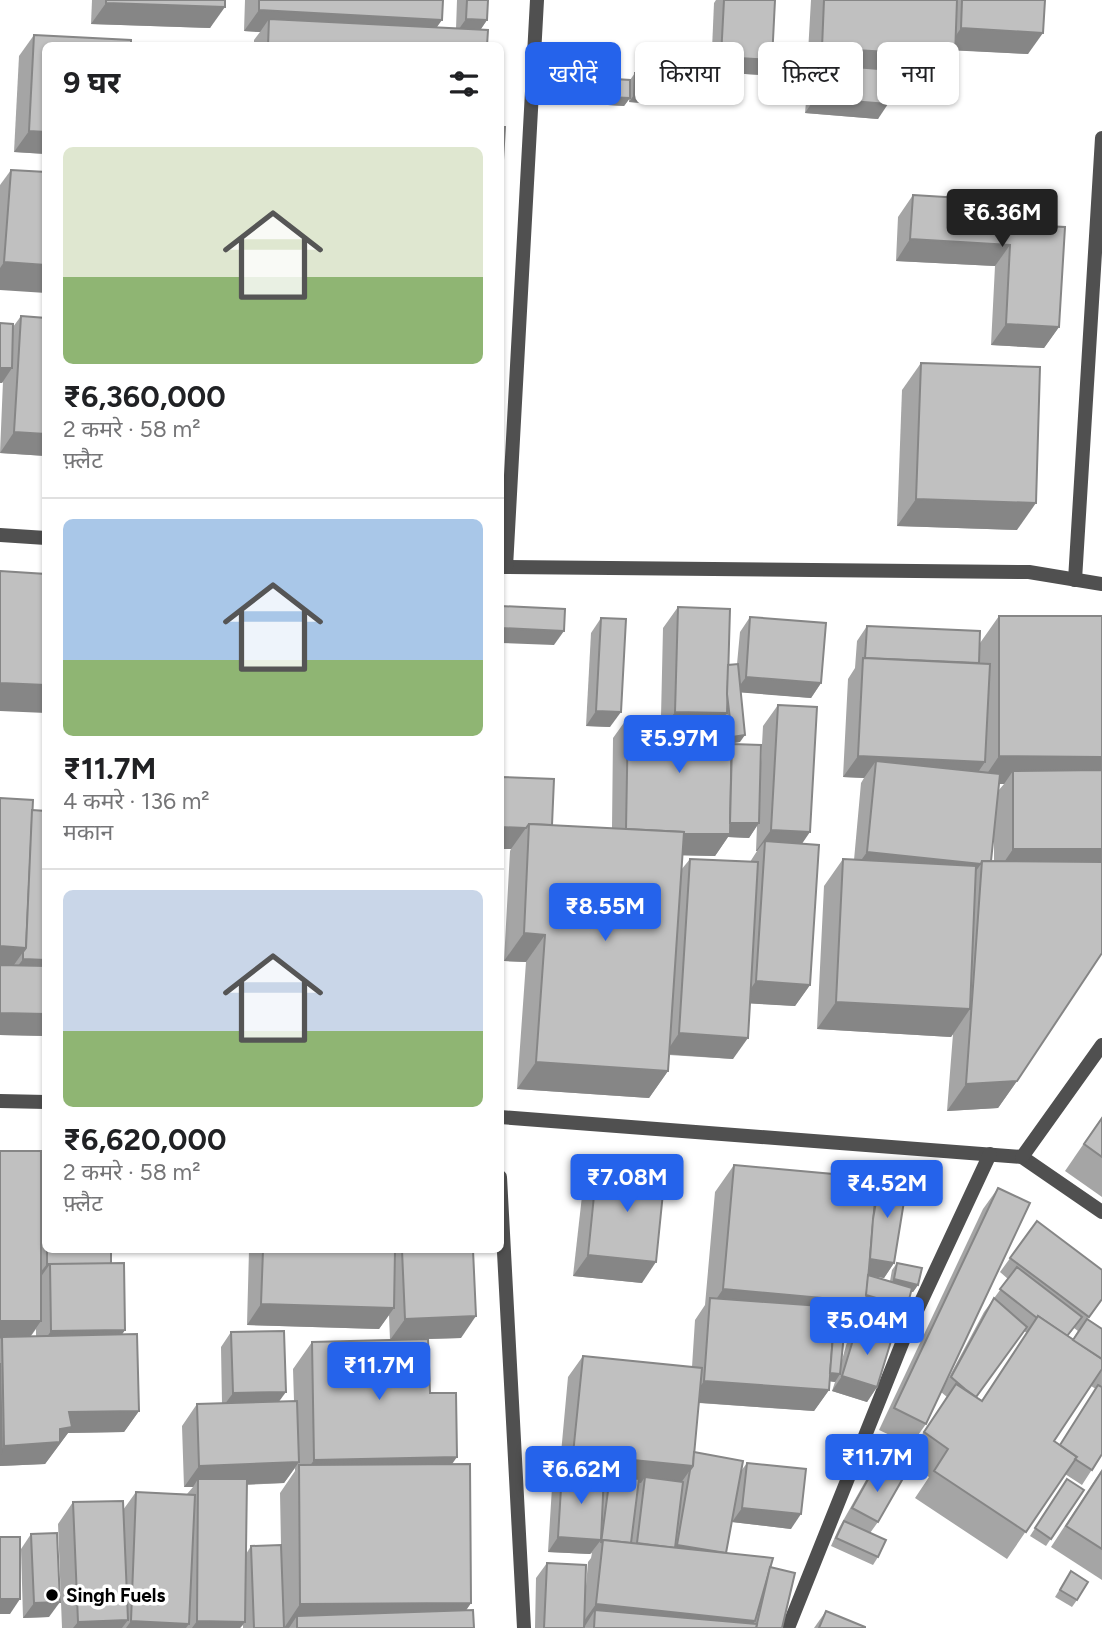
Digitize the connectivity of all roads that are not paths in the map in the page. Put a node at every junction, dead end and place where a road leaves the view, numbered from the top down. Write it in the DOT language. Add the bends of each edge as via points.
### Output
graph roads {
  1 [pos="537,0"];
  2 [pos="1102,138"];
  3 [pos="0,535"];
  4 [pos="42,538"];
  5 [pos="504,550"];
  6 [pos="504,567"];
  7 [pos="1075,579"];
  8 [pos="1102,584"];
  9 [pos="1102,1045"];
  10 [pos="0,1101"];
  11 [pos="42,1102"];
  12 [pos="504,1117"];
  13 [pos="990,1154"];
  14 [pos="1022,1157"];
  15 [pos="1102,1212"];
  16 [pos="504,1252"];
  17 [pos="524,1628"];
  18 [pos="788,1628"];
  1 -- 5 [label="street"];
  2 -- 7 [label="street"];
  3 -- 4 [label="street"];
  6 -- 7 [label="street" via="1029,572"];
  7 -- 8 [label="street"];
  9 -- 14 [label="street"];
  10 -- 11 [label="street"];
  12 -- 13 [label="street"];
  13 -- 14 [label="street"];
  13 -- 18 [label="street" via="905,1336"];
  14 -- 15 [label="street"];
  16 -- 17 [label="street"];
}
